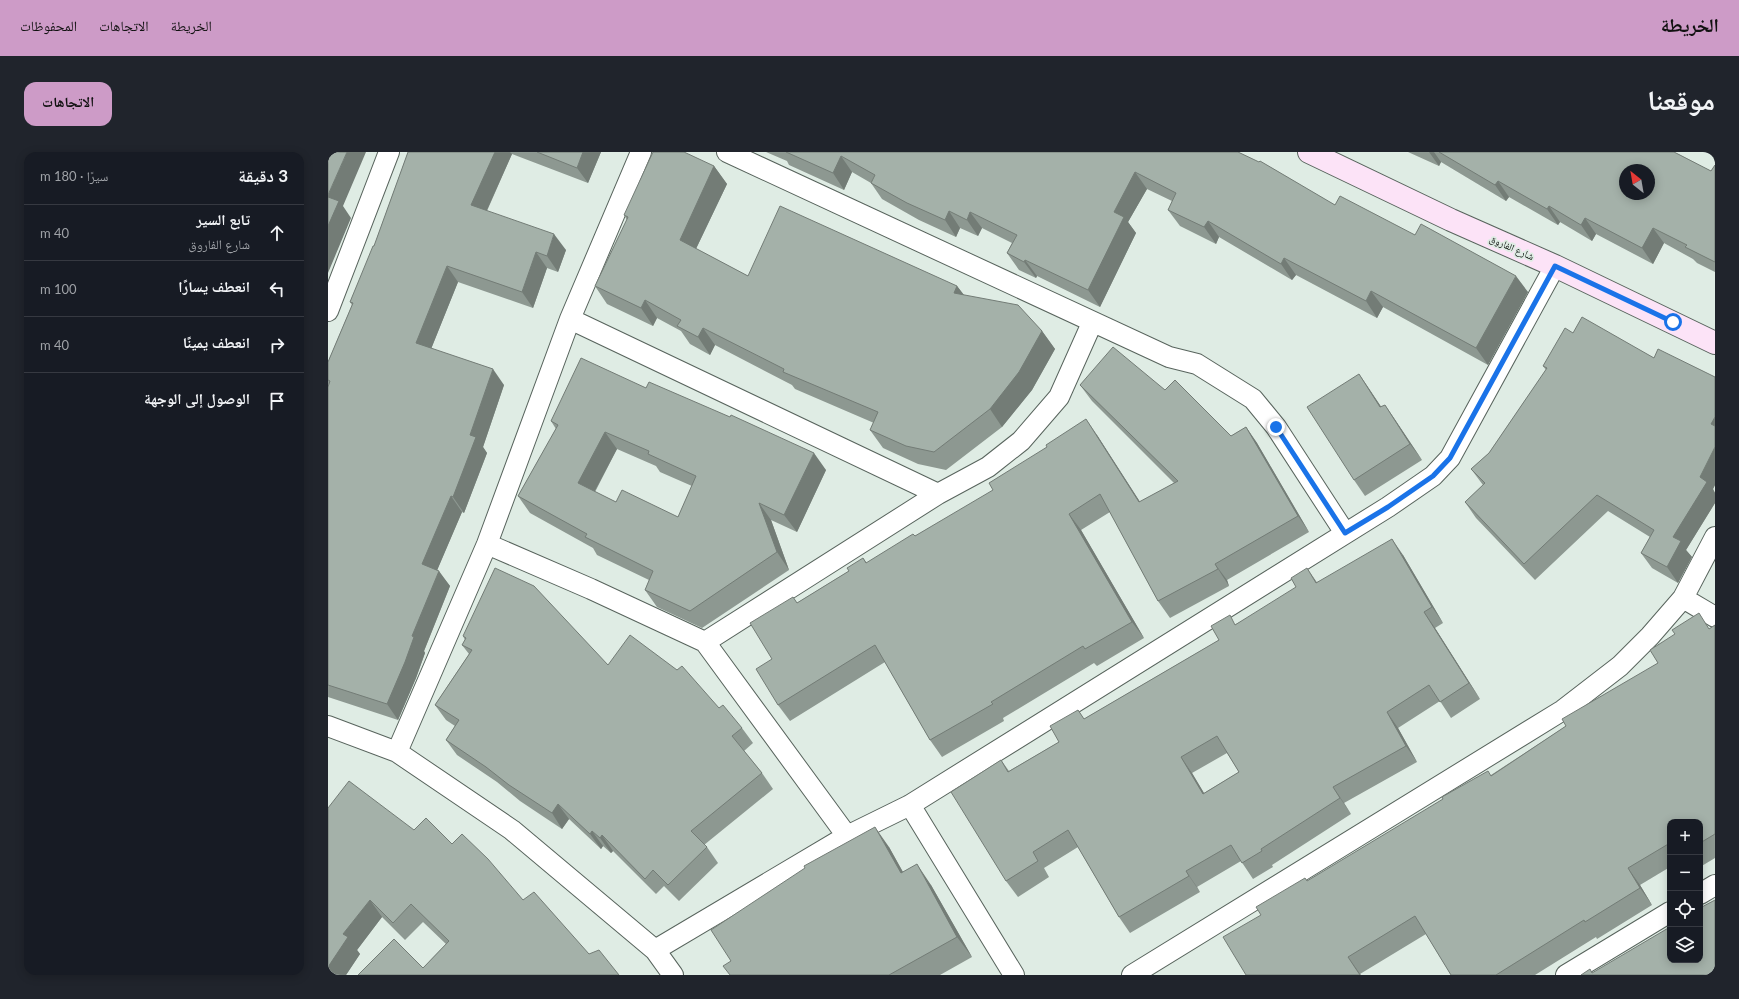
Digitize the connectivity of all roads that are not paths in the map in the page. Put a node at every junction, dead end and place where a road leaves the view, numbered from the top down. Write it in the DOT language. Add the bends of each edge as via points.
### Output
graph roads {
  1 [pos="390,152"];
  2 [pos="641,152"];
  3 [pos="727,152"];
  4 [pos="1309,152"];
  5 [pos="1555,266"];
  6 [pos="328,310"];
  7 [pos="570,319"];
  8 [pos="1092,323"];
  9 [pos="1715,343"];
  10 [pos="938,494"];
  11 [pos="1345,533"];
  12 [pos="1715,537"];
  13 [pos="487,544"];
  14 [pos="1683,598"];
  15 [pos="1715,617"];
  16 [pos="705,642"];
  17 [pos="328,726"];
  18 [pos="397,752"];
  19 [pos="910,805"];
  20 [pos="848,836"];
  21 [pos="1715,884"];
  22 [pos="1703,892"];
  23 [pos="1667,914"];
  24 [pos="655,950"];
  25 [pos="673,975"];
  26 [pos="1014,975"];
  27 [pos="1132,975"];
  28 [pos="1566,975"];
  1 -- 6 [label="street"];
  2 -- 7 [label="street"];
  3 -- 8 [label="street"];
  4 -- 5 [label="main road, شارع الفاروق"];
  5 -- 9 [label="main road, شارع الفاروق"];
  5 -- 11 [label="street" via="1450,458 1433,476"];
  7 -- 10 [label="street"];
  7 -- 13 [label="street"];
  8 -- 10 [label="street" via="1059,397 1020,441 988,467"];
  8 -- 11 [label="street" via="1169,357 1197,364 1253,399 1276,427"];
  10 -- 16 [label="street"];
  11 -- 19 [label="street"];
  12 -- 14 [label="street"];
  13 -- 16 [label="street"];
  13 -- 18 [label="street"];
  14 -- 15 [label="street"];
  14 -- 27 [label="street" via="1620,666 1563,710"];
  16 -- 20 [label="street"];
  17 -- 18 [label="street"];
  18 -- 24 [label="street" via="512,830"];
  19 -- 20 [label="street"];
  19 -- 26 [label="street"];
  20 -- 24 [label="street"];
  21 -- 22 [label="street"];
  23 -- 28 [label="street"];
  24 -- 25 [label="street"];
}
